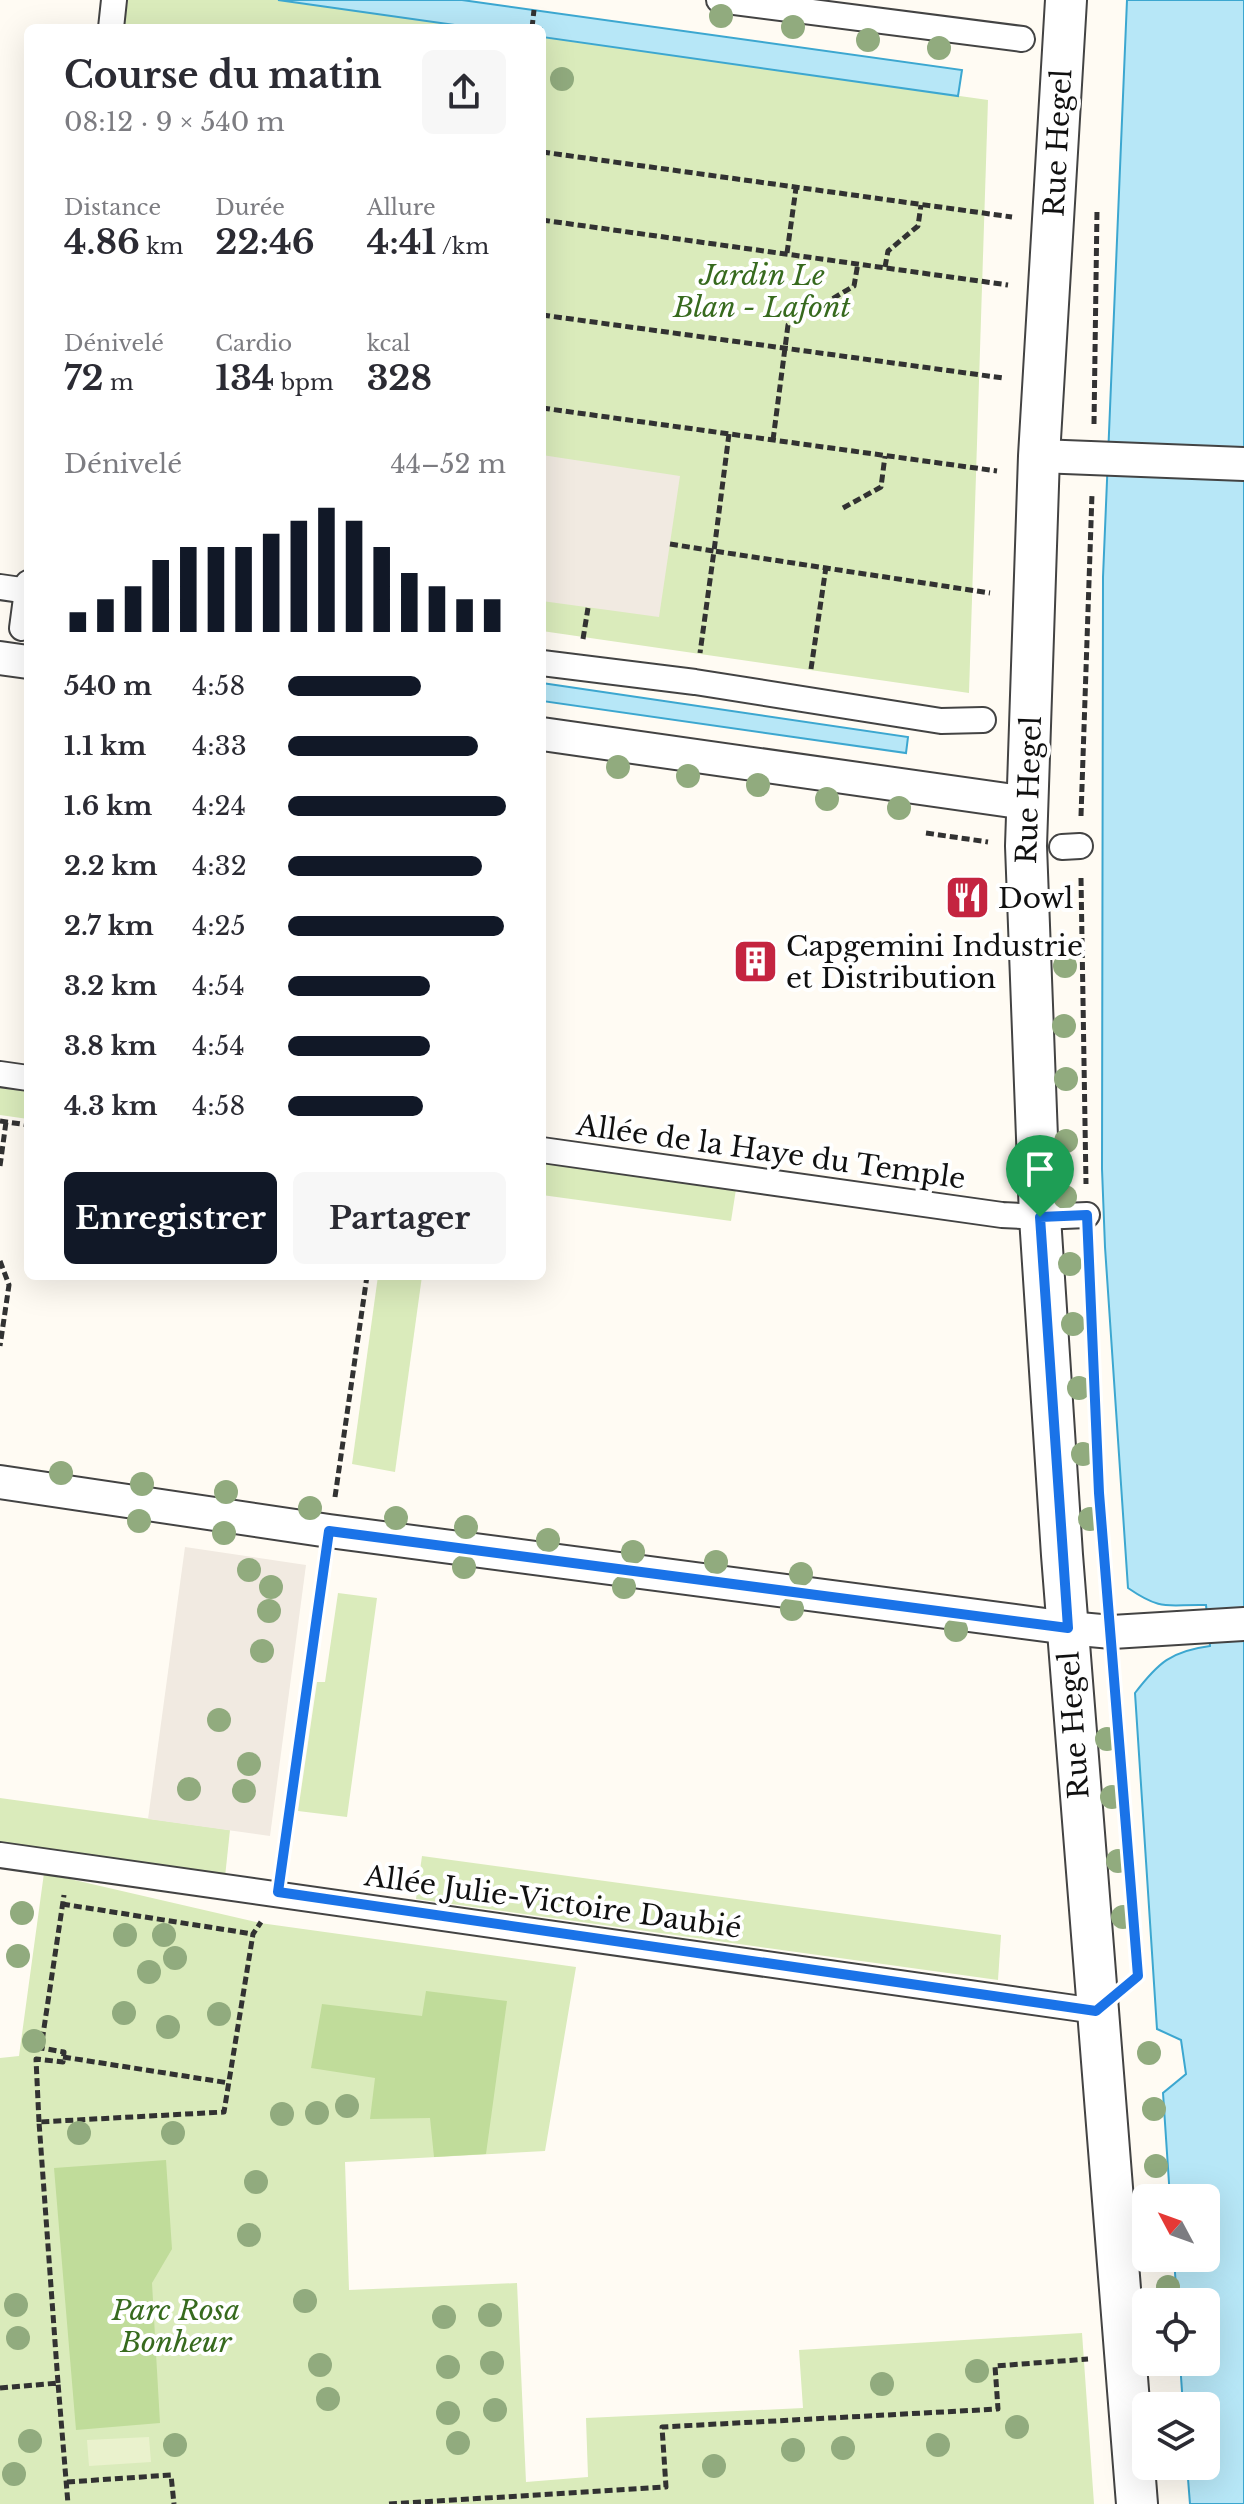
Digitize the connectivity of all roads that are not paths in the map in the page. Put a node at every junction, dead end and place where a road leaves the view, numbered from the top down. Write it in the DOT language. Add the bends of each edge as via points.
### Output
graph roads {
  1 [pos="114,0"];
  2 [pos="719,0"];
  3 [pos="1066,0"];
  4 [pos="111,24"];
  5 [pos="1022,39"];
  6 [pos="1039,456"];
  7 [pos="1244,464"];
  8 [pos="0,587"];
  9 [pos="24,600"];
  10 [pos="0,658"];
  11 [pos="24,661"];
  12 [pos="546,663"];
  13 [pos="983,720"];
  14 [pos="546,735"];
  15 [pos="1027,803"];
  16 [pos="0,1074"];
  17 [pos="24,1077"];
  18 [pos="546,1151"];
  19 [pos="1087,1215"];
  20 [pos="1040,1217"];
  21 [pos="0,1482"];
  22 [pos="1244,1624"];
  23 [pos="1068,1628"];
  24 [pos="0,1855"];
  25 [pos="1096,2011"];
  26 [pos="1137,2504"];
  1 -- 4 [label="street"];
  2 -- 5 [label="street"];
  3 -- 6 [label="street, Rue Hegel"];
  6 -- 7 [label="street"];
  6 -- 15 [label="street, Rue Hegel"];
  8 -- 9 [label="street"];
  10 -- 11 [label="street"];
  12 -- 13 [label="street" via="941,721"];
  14 -- 15 [label="street"];
  15 -- 20 [label="street, Rue Hegel"];
  16 -- 17 [label="street"];
  18 -- 20 [label="street, Allée de la Haye du Temple"];
  19 -- 20 [label="street, Allée de la Haye du Temple"];
  20 -- 23 [label="street, Rue Hegel"];
  21 -- 23 [label="street"];
  22 -- 23 [label="street" via="1112,1632"];
  23 -- 25 [label="street, Rue Hegel"];
  24 -- 25 [label="street, Allée Julie-Victoire Daubié"];
  25 -- 26 [label="street, Rue Hegel"];
}
